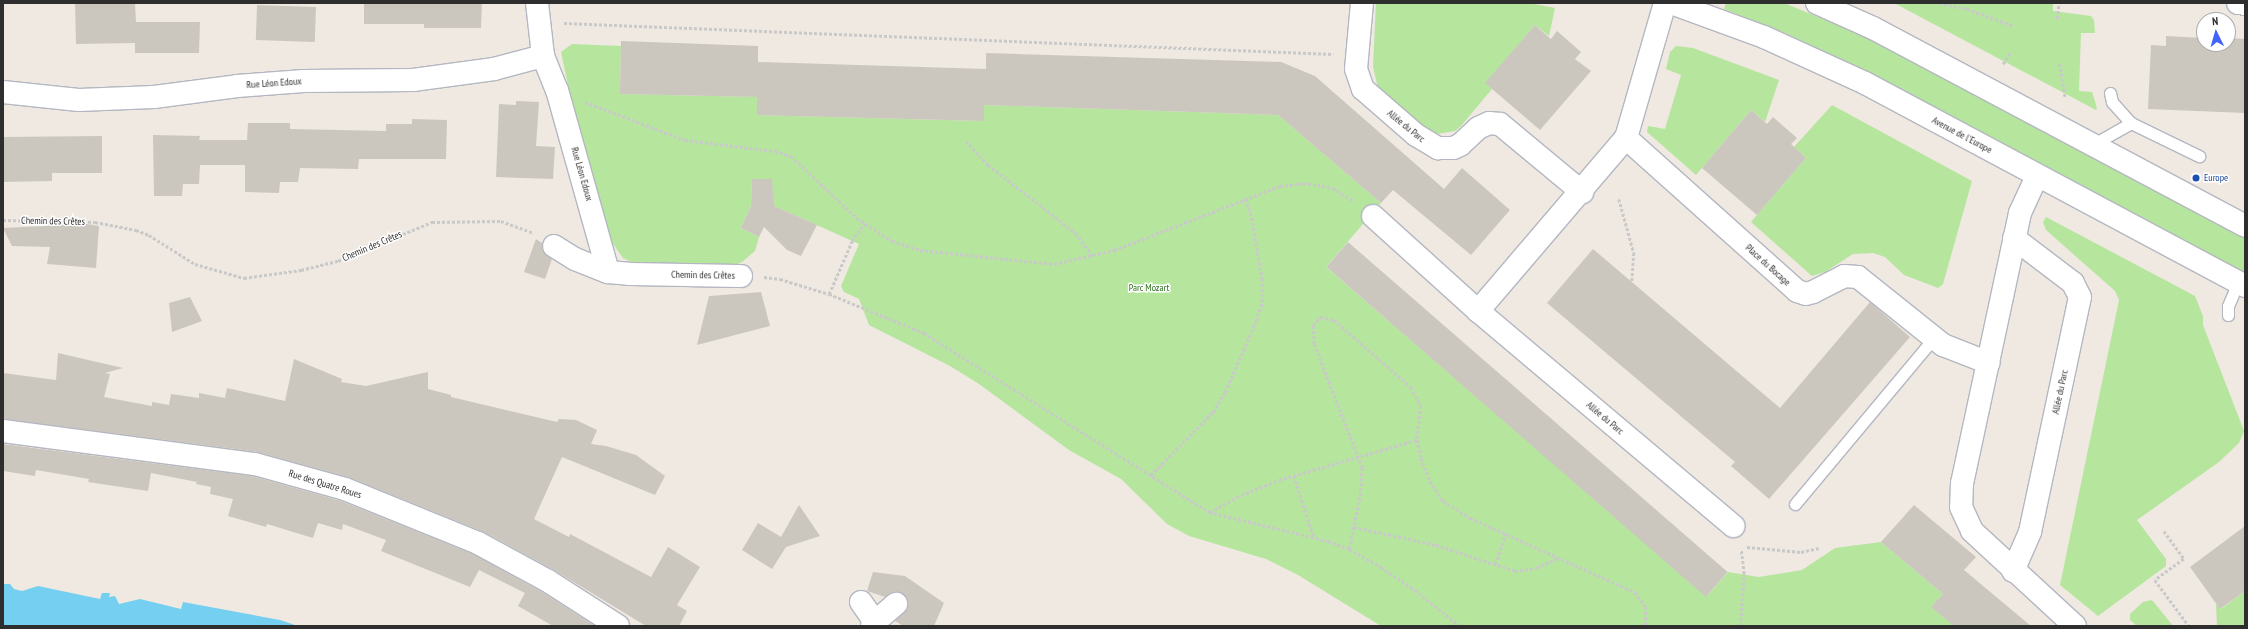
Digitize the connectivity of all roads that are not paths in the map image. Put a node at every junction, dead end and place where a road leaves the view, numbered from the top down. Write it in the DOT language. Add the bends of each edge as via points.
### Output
graph roads {
  1 [pos="1362,3"];
  2 [pos="1666,3"];
  3 [pos="1671,3"];
  4 [pos="1817,3"];
  5 [pos="2238,3"];
  6 [pos="2245,4"];
  7 [pos="537,12"];
  8 [pos="543,56"];
  9 [pos="3,92"];
  10 [pos="2110,93"];
  11 [pos="2131,123"];
  12 [pos="1626,138"];
  13 [pos="2092,145"];
  14 [pos="2199,156"];
  15 [pos="2037,176"];
  16 [pos="1582,192"];
  17 [pos="1373,216"];
  18 [pos="2245,226"];
  19 [pos="2014,238"];
  20 [pos="554,246"];
  21 [pos="608,272"];
  22 [pos="741,276"];
  23 [pos="2242,284"];
  24 [pos="1478,311"];
  25 [pos="2228,315"];
  26 [pos="1934,338"];
  27 [pos="1989,363"];
  28 [pos="3,431"];
  29 [pos="1795,504"];
  30 [pos="1733,526"];
  31 [pos="2013,571"];
  32 [pos="861,602"];
  33 [pos="896,604"];
  34 [pos="873,624"];
  35 [pos="618,626"];
  36 [pos="2075,626"];
  1 -- 16 [label="street, Allée du Parc" via="1356,74 1363,89 1432,146 1453,148 1482,126 1489,123 1500,124"];
  2 -- 12 [label="street"];
  3 -- 15 [label="street, Avenue de l'Europe" via="1816,59"];
  4 -- 13 [label="street" via="1873,28"];
  5 -- 6 [label="street"];
  7 -- 8 [label="street, Rue Léon Edoux"];
  8 -- 9 [label="street, Rue Léon Edoux" via="494,69 413,80 304,81 237,86 154,97 79,100"];
  8 -- 21 [label="street, Rue Léon Edoux" via="557,90"];
  10 -- 11 [label="lane" via="2112,102"];
  11 -- 13 [label="lane"];
  11 -- 14 [label="lane"];
  12 -- 16 [label="street"];
  12 -- 26 [label="street, Place du Bocage" via="1797,291 1806,294 1844,276 1858,277"];
  13 -- 18 [label="street"];
  15 -- 19 [label="street" via="2025,198"];
  15 -- 23 [label="street, Avenue de l'Europe"];
  16 -- 24 [label="street"];
  17 -- 24 [label="street, Allée du Parc"];
  19 -- 27 [label="street"];
  19 -- 31 [label="street, Allée du Parc" via="2073,283 2080,297 2030,532"];
  20 -- 21 [label="street, Chemin des Crêtes" via="575,259"];
  21 -- 22 [label="street, Chemin des Crêtes"];
  23 -- 25 [label="lane" via="2228,306"];
  24 -- 30 [label="street, Allée du Parc"];
  26 -- 27 [label="street, Place du Bocage" via="1956,352"];
  26 -- 29 [label="lane"];
  27 -- 31 [label="street" via="1962,484 1961,507 1972,531"];
  28 -- 35 [label="street, Rue des Quatre Roues" via="255,464 345,489 478,544 548,581"];
  31 -- 36 [label="street"];
  32 -- 34 [label="street"];
  33 -- 34 [label="street"];
}
